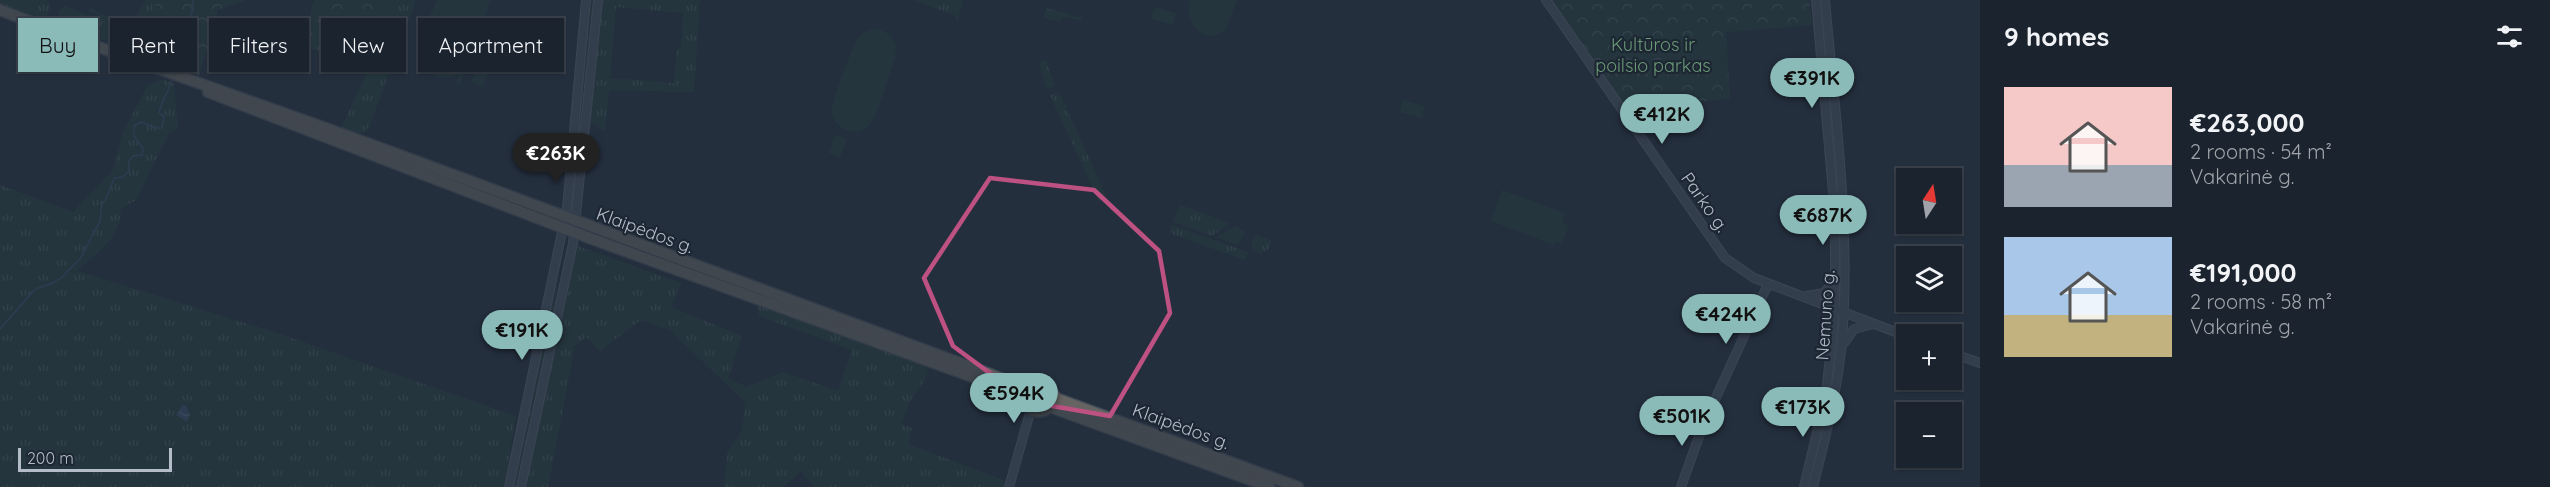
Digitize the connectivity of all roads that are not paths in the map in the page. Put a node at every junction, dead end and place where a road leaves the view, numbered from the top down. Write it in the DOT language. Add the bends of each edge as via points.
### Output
graph roads {
  1 [pos="586,0"];
  2 [pos="598,0"];
  3 [pos="1546,0"];
  4 [pos="1816,0"];
  5 [pos="1825,0"];
  6 [pos="0,10"];
  7 [pos="569,225"];
  8 [pos="553,277"];
  9 [pos="1836,277"];
  10 [pos="565,279"];
  11 [pos="1768,284"];
  12 [pos="764,296"];
  13 [pos="1803,297"];
  14 [pos="1840,311"];
  15 [pos="1875,324"];
  16 [pos="1896,332"];
  17 [pos="1842,346"];
  18 [pos="1962,357"];
  19 [pos="1980,363"];
  20 [pos="1031,386"];
  21 [pos="1053,394"];
  22 [pos="1036,407"];
  23 [pos="509,487"];
  24 [pos="521,487"];
  25 [pos="1009,487"];
  26 [pos="1270,487"];
  27 [pos="1298,487"];
  28 [pos="1681,487"];
  29 [pos="1804,487"];
  30 [pos="1813,487"];
  1 -- 7 [label="main road"];
  2 -- 7 [label="main road"];
  3 -- 11 [label="main road, Parko g." via="1725,258 1742,272"];
  4 -- 9 [label="main road, Nemuno g." via="1835,215"];
  5 -- 14 [label="main road, Nemuno g." via="1844,214"];
  6 -- 7 [label="highway, Klaipėdos g." via="181,78 221,98"];
  7 -- 8 [label="main road"];
  7 -- 10 [label="main road"];
  7 -- 12 [label="highway, Klaipėdos g."];
  8 -- 10 [label="main road"];
  8 -- 23 [label="main road"];
  9 -- 13 [label="main road" via="1824,293"];
  9 -- 14 [label="main road, Nemuno g."];
  10 -- 24 [label="main road"];
  11 -- 13 [label="main road, Parko g."];
  11 -- 28 [label="main road" via="1702,428"];
  12 -- 20 [label="highway, Klaipėdos g."];
  12 -- 22 [label="highway, Klaipėdos g." via="1014,392"];
  13 -- 14 [label="main road, Parko g."];
  14 -- 15 [label="main road, Parko g."];
  14 -- 17 [label="main road, Nemuno g."];
  14 -- 29 [label="main road, Nemuno g."];
  15 -- 16 [label="main road, Parko g."];
  15 -- 17 [label="main road" via="1854,329"];
  17 -- 30 [label="main road, Nemuno g."];
  18 -- 19 [label="main road"];
  20 -- 21 [label="highway, Klaipėdos g." via="1042,384"];
  20 -- 22 [label="highway" via="1027,391"];
  21 -- 22 [label="highway"];
  21 -- 27 [label="highway, Klaipėdos g."];
  22 -- 25 [label="main road"];
  22 -- 26 [label="highway, Klaipėdos g."];
}
